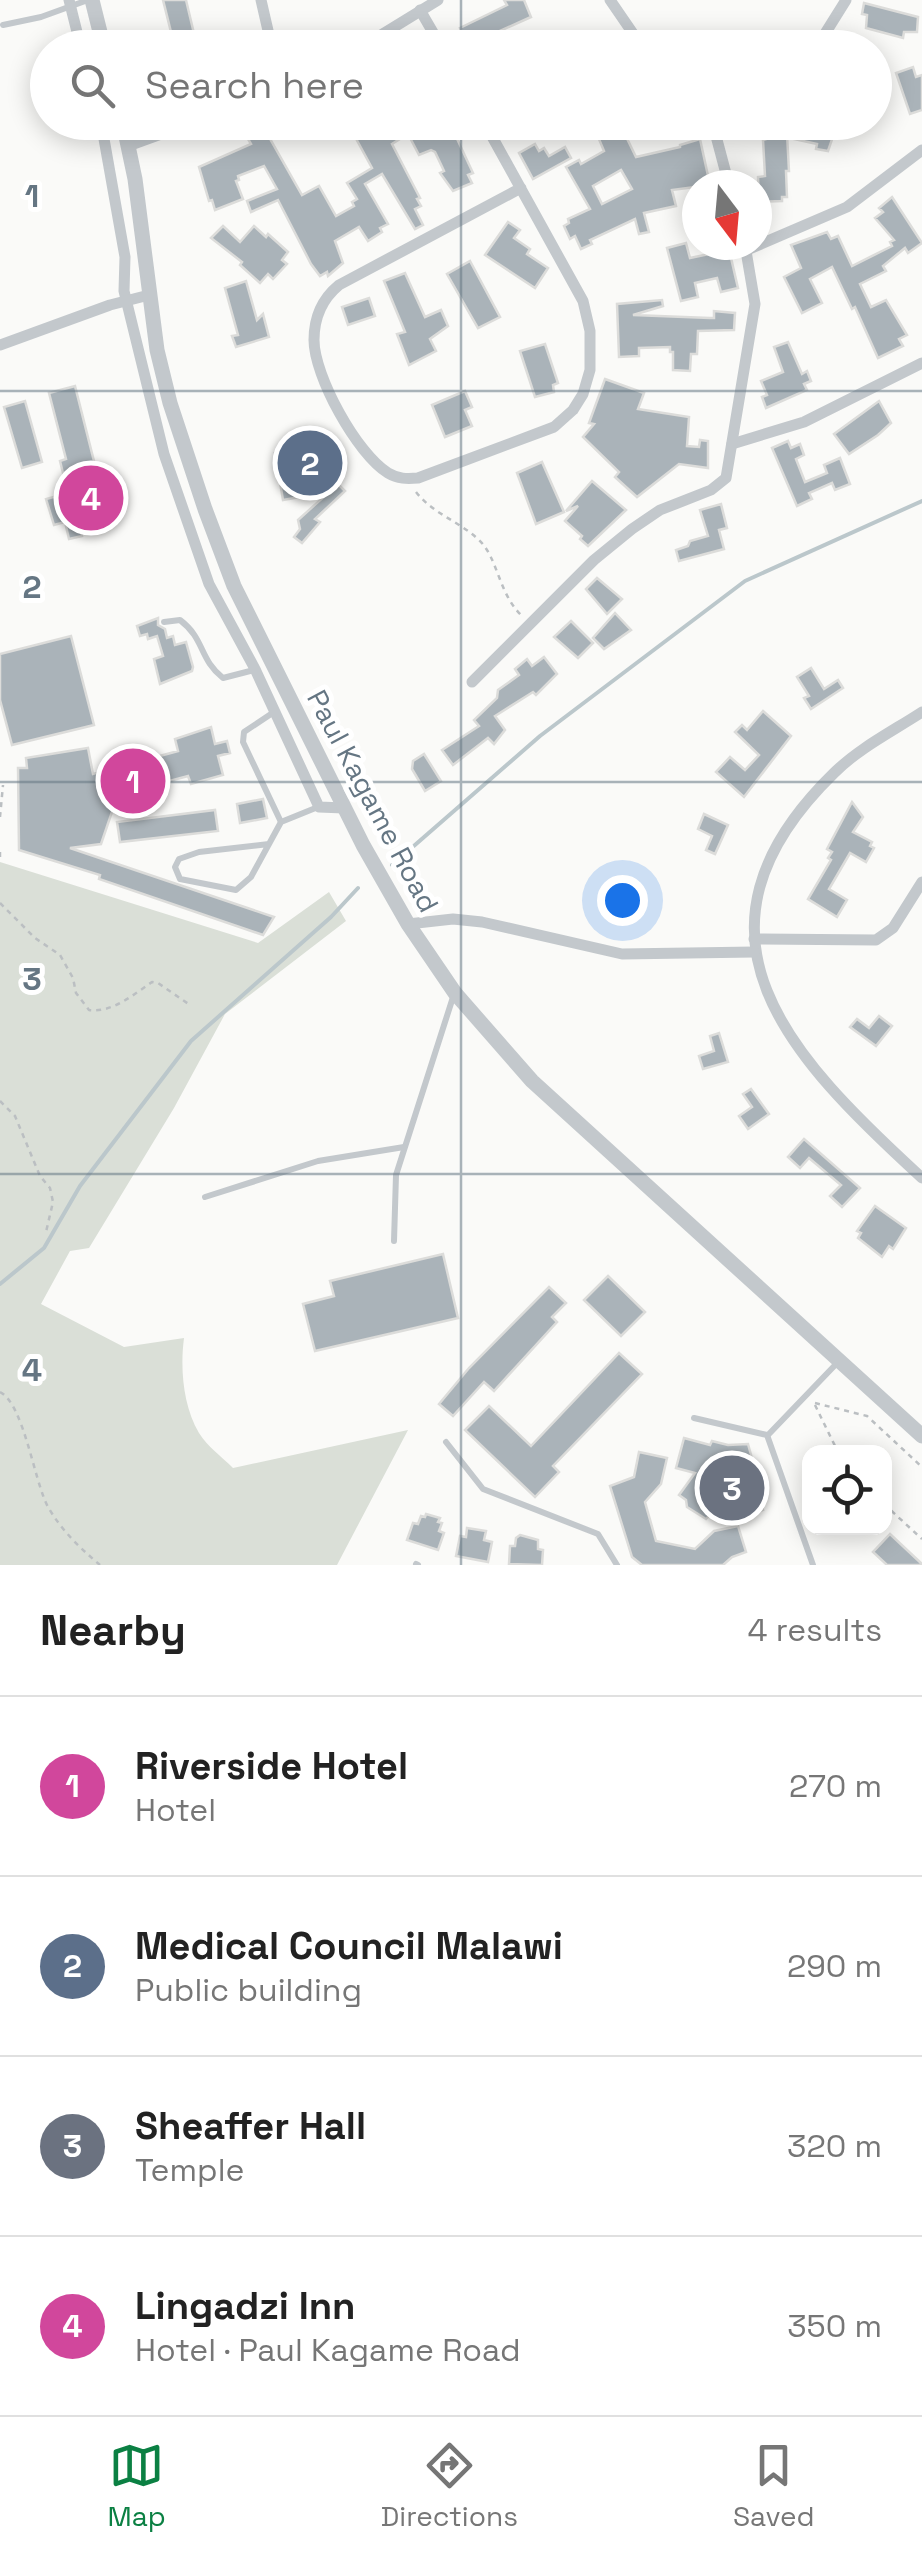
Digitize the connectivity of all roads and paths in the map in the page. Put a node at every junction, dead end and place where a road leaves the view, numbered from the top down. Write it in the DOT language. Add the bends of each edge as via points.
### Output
graph roads {
  1 [pos="90,0"];
  2 [pos="261,0"];
  3 [pos="438,0"];
  4 [pos="610,0"];
  5 [pos="846,0"];
  6 [pos="70,4"];
  7 [pos="420,10"];
  8 [pos="3,25"];
  9 [pos="76,30"];
  10 [pos="99,30"];
  11 [pos="268,30"];
  12 [pos="388,30"];
  13 [pos="432,30"];
  14 [pos="631,30"];
  15 [pos="827,30"];
  16 [pos="105,140"];
  17 [pos="126,140"];
  18 [pos="144,140"];
  19 [pos="494,140"];
  20 [pos="717,140"];
  21 [pos="128,146"];
  22 [pos="922,150"];
  23 [pos="725,170"];
  24 [pos="521,188"];
  25 [pos="772,237"];
  26 [pos="748,260"];
  27 [pos="149,296"];
  28 [pos="126,301"];
  29 [pos="0,345"];
  30 [pos="922,363"];
  31 [pos="732,444"];
  32 [pos="407,479"];
  33 [pos="164,622"];
  34 [pos="530,625"];
  35 [pos="255,669"];
  36 [pos="472,682"];
  37 [pos="276,711"];
  38 [pos="922,712"];
  39 [pos="3,785"];
  40 [pos="320,807"];
  41 [pos="344,808"];
  42 [pos="0,817"];
  43 [pos="281,822"];
  44 [pos="269,844"];
  45 [pos="0,852"];
  46 [pos="0,862"];
  47 [pos="922,882"];
  48 [pos="0,906"];
  49 [pos="408,924"];
  50 [pos="754,946"];
  51 [pos="455,993"];
  52 [pos="190,1006"];
  53 [pos="0,1101"];
  54 [pos="404,1146"];
  55 [pos="922,1178"];
  56 [pos="205,1196"];
  57 [pos="46,1232"];
  58 [pos="394,1241"];
  59 [pos="840,1360"];
  60 [pos="0,1392"];
  61 [pos="694,1418"];
  62 [pos="767,1435"];
  63 [pos="922,1436"];
  64 [pos="446,1442"];
  65 [pos="834,1445"];
  66 [pos="922,1467"];
  67 [pos="892,1512"];
  68 [pos="922,1540"];
  69 [pos="100,1565"];
  70 [pos="617,1565"];
  71 [pos="813,1565"];
  1 -- 6 [label="lane"];
  1 -- 10 [label="street"];
  2 -- 11 [label="street"];
  3 -- 7 [label="street"];
  4 -- 14 [label="street"];
  5 -- 15 [label="street"];
  6 -- 8 [label="lane"];
  6 -- 9 [label="street"];
  7 -- 12 [label="street"];
  7 -- 13 [label="street"];
  16 -- 28 [label="street"];
  17 -- 21 [label="street, Paul Kagame Road"];
  18 -- 21 [label="street"];
  19 -- 24 [label="street"];
  20 -- 23 [label="street"];
  21 -- 27 [label="street, Paul Kagame Road"];
  22 -- 25 [label="street" via="847,207"];
  24 -- 32 [label="street" via="588,316 592,350 583,394 554,427"];
  24 -- 32 [label="street" via="339,286 318,313 315,352 340,412 380,467"];
  26 -- 31 [label="street" via="755,304"];
  27 -- 28 [label="street"];
  27 -- 41 [label="street, Paul Kagame Road" via="170,403 234,586"];
  28 -- 29 [label="street"];
  28 -- 35 [label="street" via="164,454 202,565"];
  30 -- 31 [label="street" via="804,422"];
  31 -- 34 [label="street" via="721,484 632,529"];
  32 -- 34 [label="path" via="435,512 481,541 510,605"];
  33 -- 35 [label="lane" via="180,620 194,631 223,678"];
  34 -- 36 [label="street"];
  35 -- 37 [label="street"];
  37 -- 40 [label="street"];
  37 -- 43 [label="lane" via="244,732 243,742"];
  38 -- 50 [label="street" via="834,772 793,823 768,868"];
  39 -- 42 [label="path"];
  40 -- 41 [label="street"];
  40 -- 43 [label="lane"];
  41 -- 49 [label="street, Paul Kagame Road"];
  43 -- 44 [label="lane"];
  44 -- 44 [label="lane" via="236,890 180,880 174,867 200,852"];
  45 -- 46 [label="path"];
  47 -- 50 [label="street" via="893,928 876,940"];
  48 -- 52 [label="path" via="60,955 88,1010 125,1000 152,982"];
  49 -- 50 [label="street" via="482,922 622,954"];
  49 -- 51 [label="street, Paul Kagame Road"];
  50 -- 55 [label="street" via="771,1006 791,1041 849,1110"];
  51 -- 54 [label="lane"];
  51 -- 59 [label="street, Paul Kagame Road" via="532,1081"];
  53 -- 57 [label="path" via="16,1116 50,1188 54,1202"];
  54 -- 56 [label="lane" via="318,1161"];
  54 -- 58 [label="lane" via="396,1174"];
  59 -- 62 [label="lane"];
  59 -- 63 [label="street, Paul Kagame Road"];
  60 -- 69 [label="path" via="18,1416 46,1503 71,1541"];
  61 -- 62 [label="lane"];
  62 -- 71 [label="lane"];
  64 -- 70 [label="lane" via="483,1489 598,1534"];
  65 -- 66 [label="path" via="813,1402 866,1416"];
  67 -- 68 [label="path"];
}
